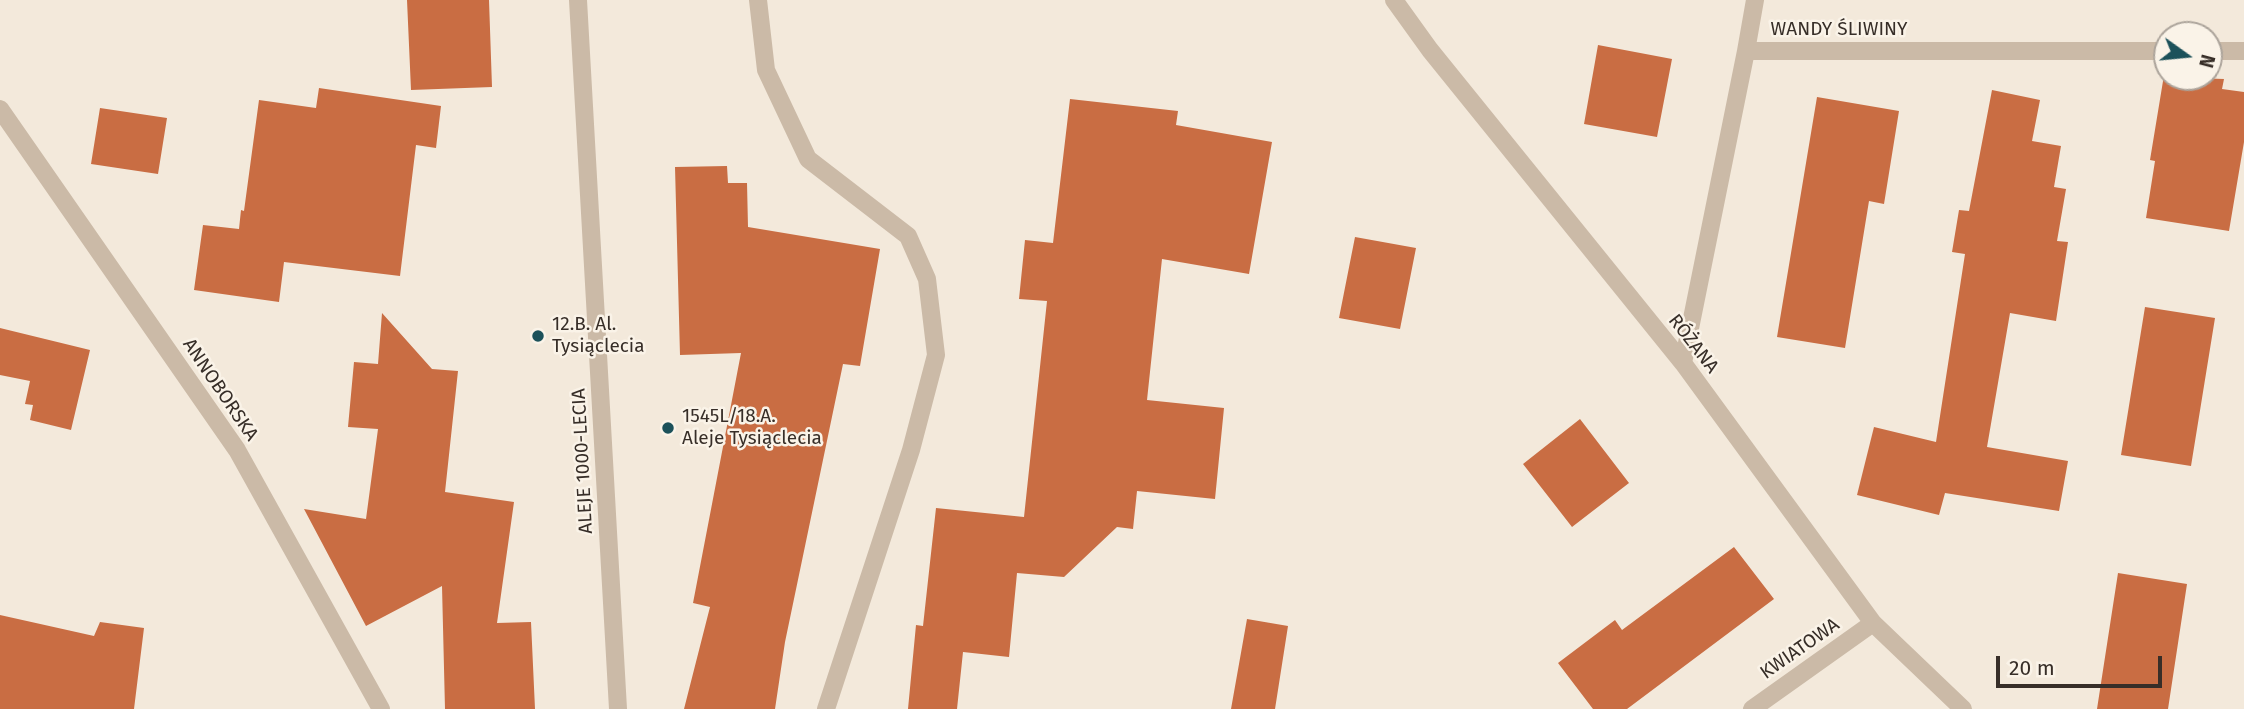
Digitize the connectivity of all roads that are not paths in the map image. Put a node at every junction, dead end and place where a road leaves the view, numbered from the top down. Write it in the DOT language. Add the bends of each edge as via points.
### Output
graph roads {
  1 [pos="578,0"];
  2 [pos="758,0"];
  3 [pos="1394,0"];
  4 [pos="1755,0"];
  5 [pos="1746,51"];
  6 [pos="2153,51"];
  7 [pos="2223,51"];
  8 [pos="2244,51"];
  9 [pos="0,109"];
  10 [pos="1684,363"];
  11 [pos="1873,623"];
  12 [pos="381,709"];
  13 [pos="618,709"];
  14 [pos="825,709"];
  15 [pos="1752,709"];
  16 [pos="1963,709"];
  1 -- 13 [label="street, ALEJE 1000-LECIA"];
  2 -- 14 [label="street" via="766,70 808,159 908,236 927,279 936,355 911,450"];
  3 -- 10 [label="street, RÓŻANA"];
  4 -- 5 [label="street"];
  5 -- 6 [label="street, WANDY ŚLIWINY"];
  5 -- 10 [label="street, WANDY ŚLIWINY"];
  7 -- 8 [label="street"];
  9 -- 12 [label="street, ANNOBORSKA" via="237,450"];
  10 -- 11 [label="street, RÓŻANA"];
  11 -- 15 [label="street, KWIATOWA"];
  11 -- 16 [label="street, RÓŻANA"];
}
